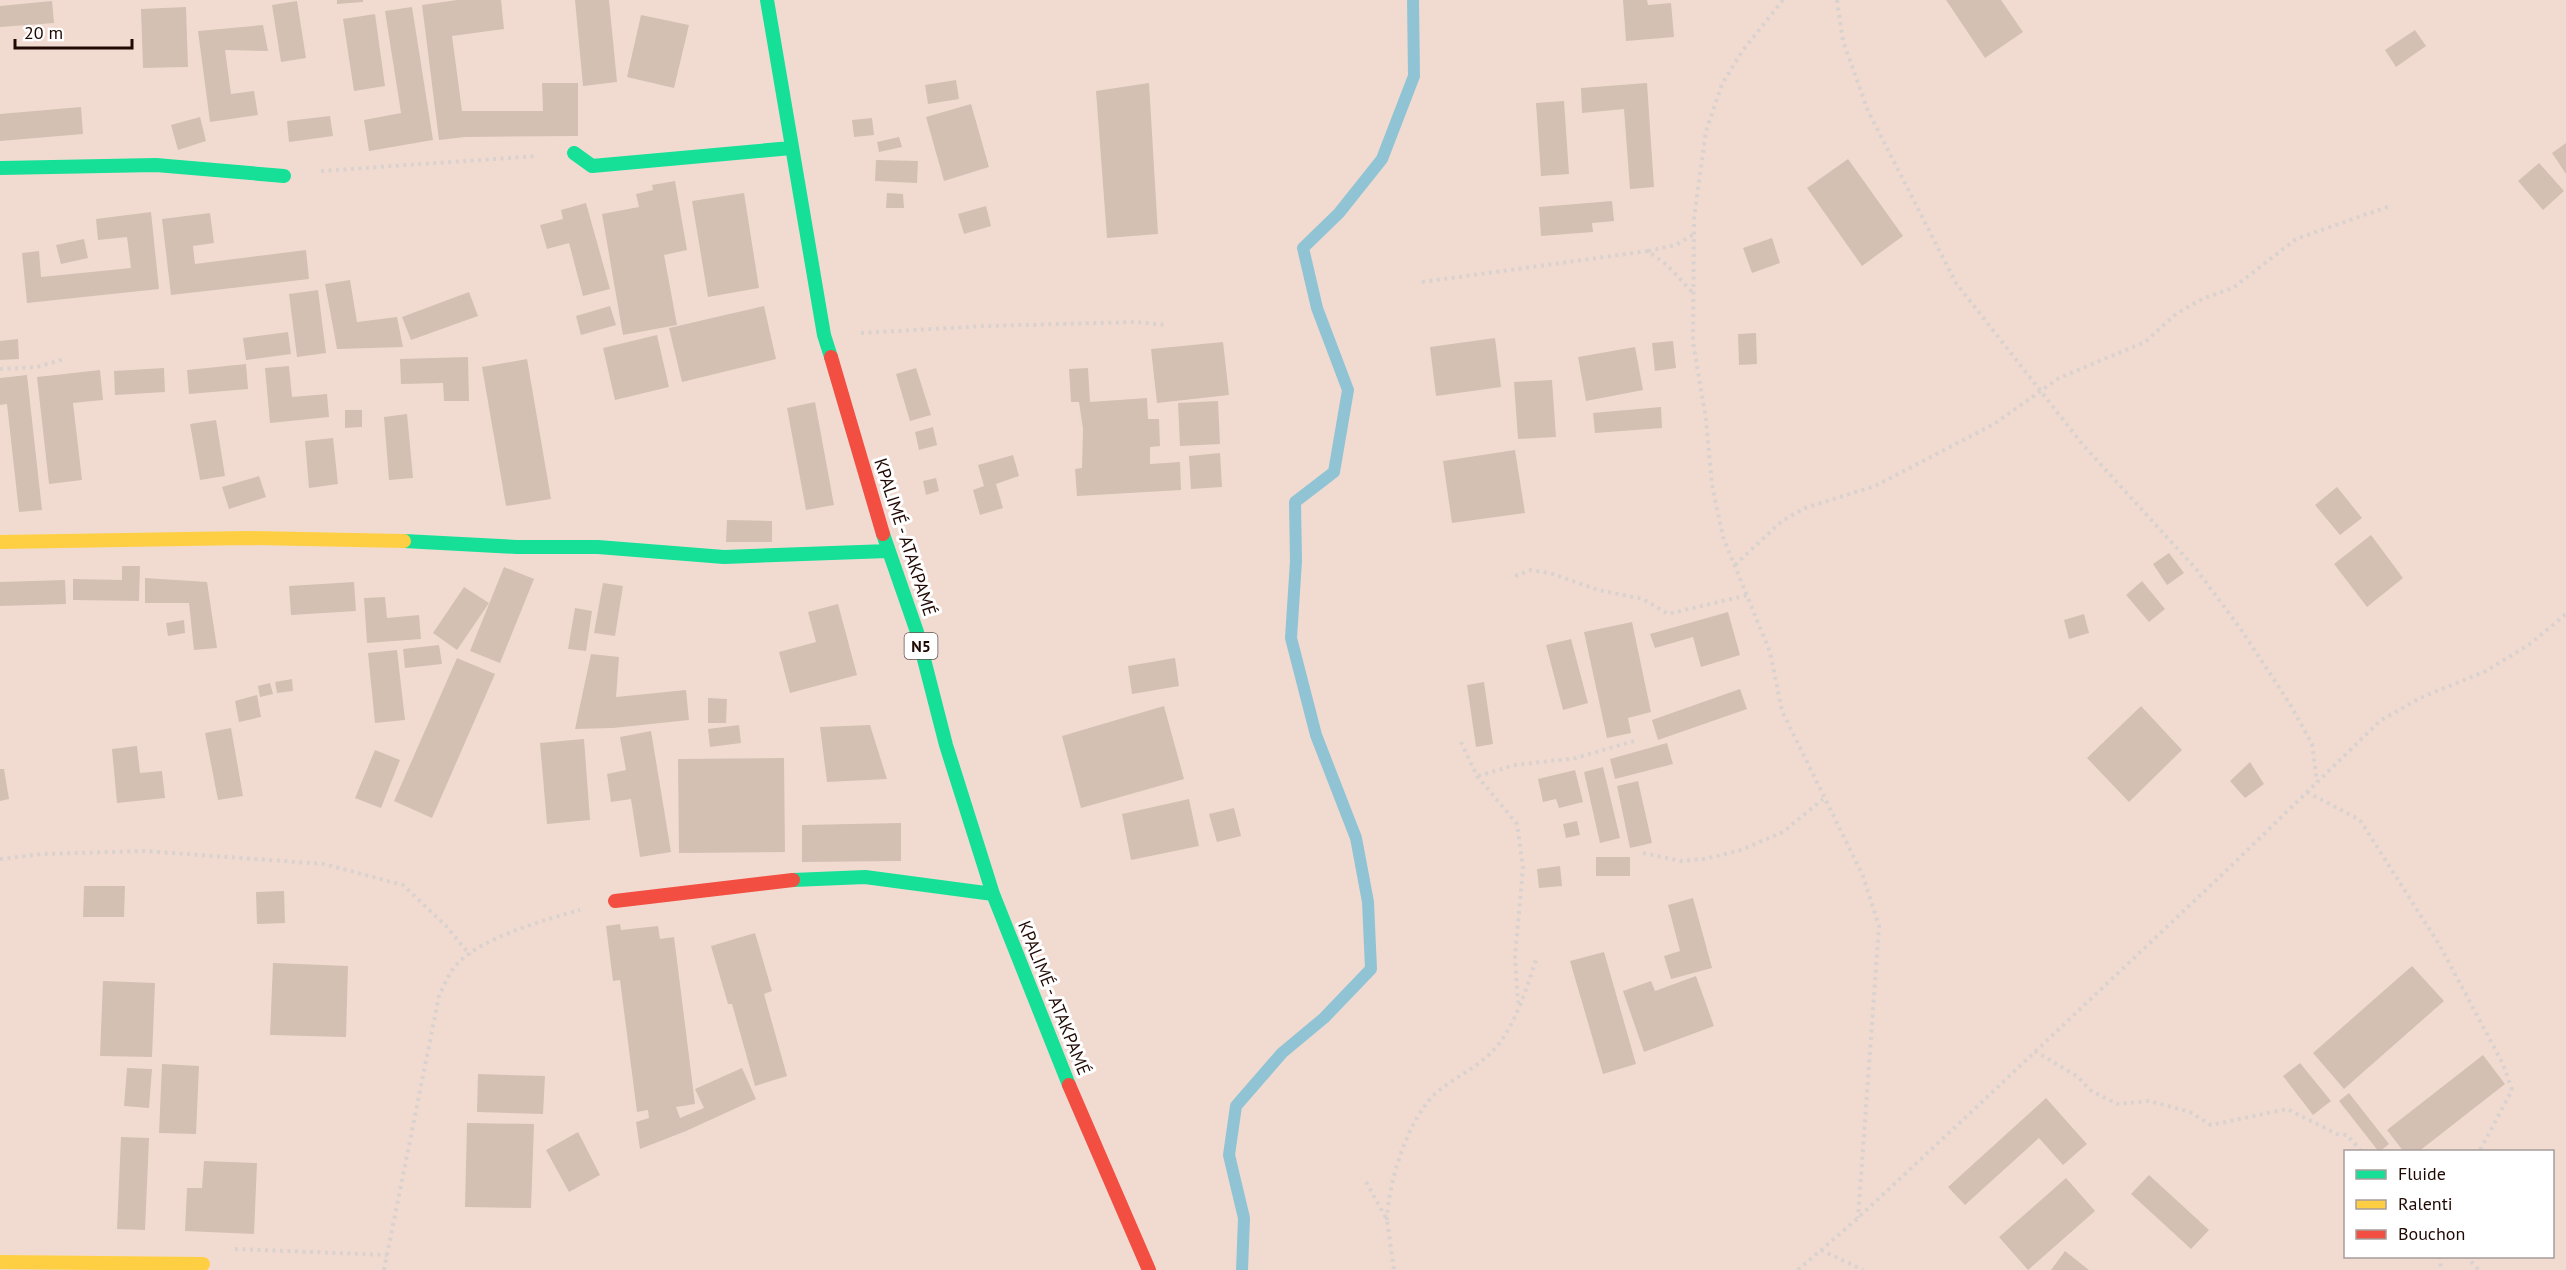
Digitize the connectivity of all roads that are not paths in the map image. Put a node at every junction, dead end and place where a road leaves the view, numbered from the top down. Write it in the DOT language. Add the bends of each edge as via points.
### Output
graph roads {
  1 [pos="767,0"];
  2 [pos="791,148"];
  3 [pos="574,153"];
  4 [pos="0,168"];
  5 [pos="284,176"];
  6 [pos="0,542"];
  7 [pos="888,551"];
  8 [pos="993,894"];
  9 [pos="615,901"];
  10 [pos="0,1262"];
  11 [pos="203,1264"];
  12 [pos="1149,1270"];
  1 -- 2 [label="street, KPALIMÉ - ATAKPAMÉ / N5"];
  2 -- 3 [label="street" via="592,166"];
  2 -- 7 [label="street, KPALIMÉ - ATAKPAMÉ / N5" via="824,335"];
  4 -- 5 [label="street" via="156,165"];
  6 -- 7 [label="street" via="248,538 598,547 724,557"];
  7 -- 8 [label="street, KPALIMÉ - ATAKPAMÉ / N5" via="917,632 946,745"];
  8 -- 9 [label="street" via="865,877 801,879"];
  8 -- 12 [label="street, KPALIMÉ - ATAKPAMÉ / N5" via="1051,1043"];
  10 -- 11 [label="street"];
}
